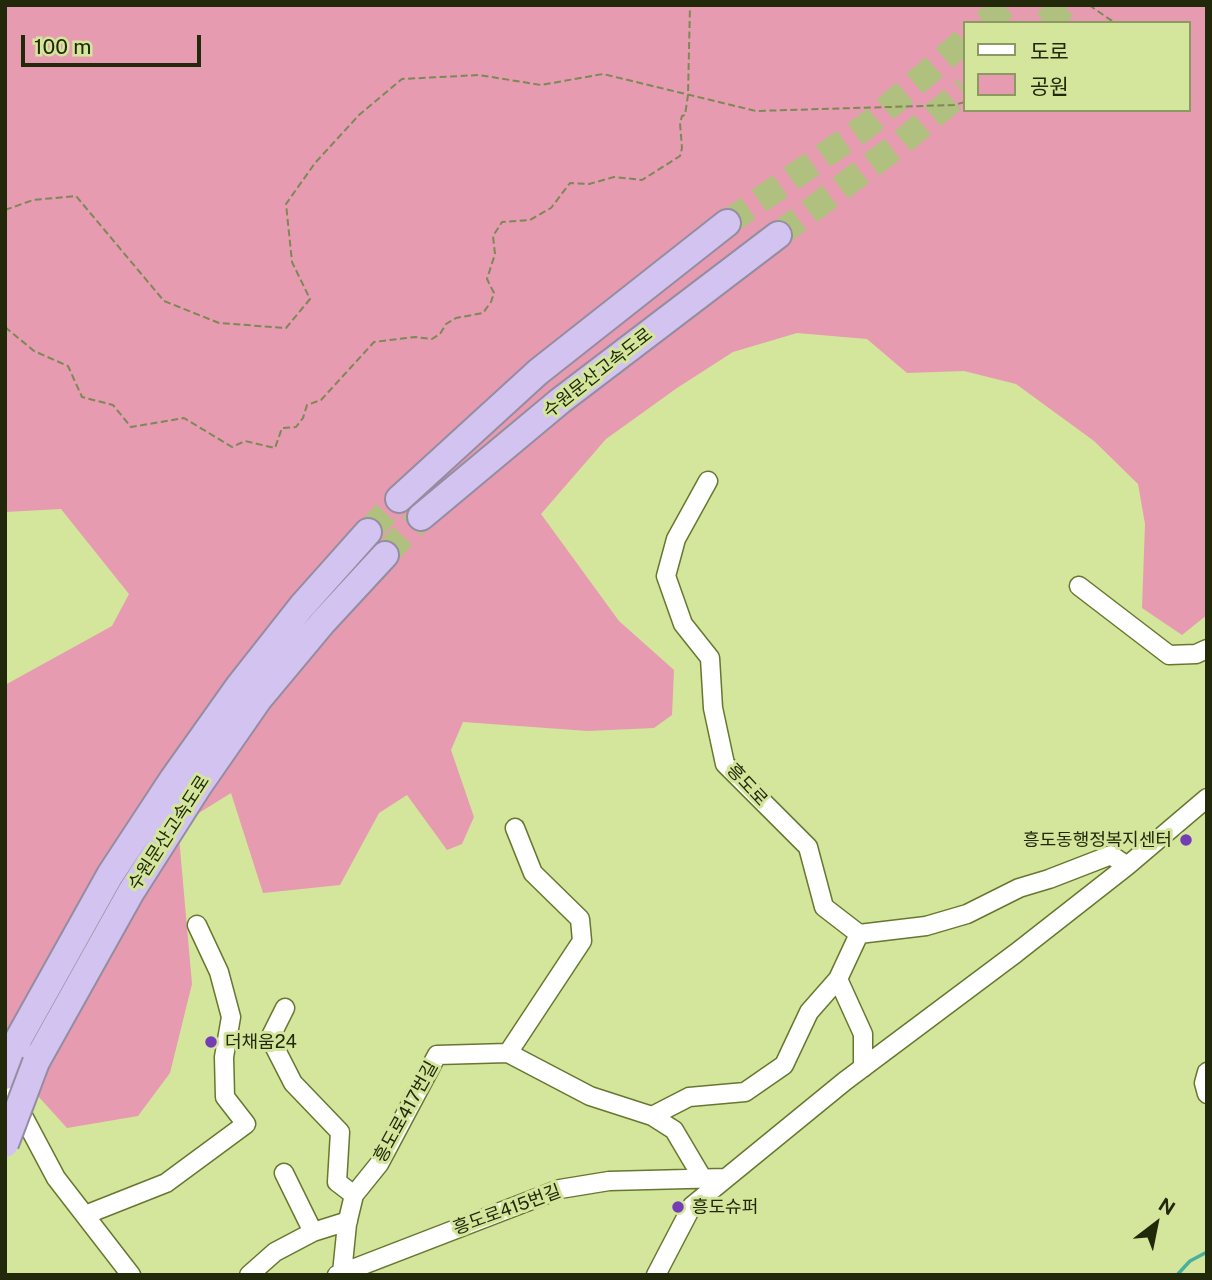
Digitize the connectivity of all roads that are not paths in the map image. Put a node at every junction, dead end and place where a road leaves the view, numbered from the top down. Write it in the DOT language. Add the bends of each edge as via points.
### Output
graph roads {
  1 [pos="727,223"];
  2 [pos="778,234"];
  3 [pos="708,481"];
  4 [pos="399,499"];
  5 [pos="421,517"];
  6 [pos="368,532"];
  7 [pos="385,555"];
  8 [pos="1079,586"];
  9 [pos="1207,649"];
  10 [pos="1207,798"];
  11 [pos="515,828"];
  12 [pos="1127,866"];
  13 [pos="197,925"];
  14 [pos="859,934"];
  15 [pos="838,979"];
  16 [pos="285,1008"];
  17 [pos="508,1053"];
  18 [pos="863,1068"];
  19 [pos="1207,1072"];
  20 [pos="5,1076"];
  21 [pos="5,1082"];
  22 [pos="1207,1094"];
  23 [pos="652,1116"];
  24 [pos="5,1144"];
  25 [pos="284,1173"];
  26 [pos="725,1178"];
  27 [pos="702,1179"];
  28 [pos="354,1195"];
  29 [pos="85,1215"];
  30 [pos="348,1221"];
  31 [pos="313,1231"];
  32 [pos="340,1274"];
  33 [pos="131,1275"];
  34 [pos="249,1275"];
  35 [pos="656,1275"];
  1 -- 4 [label="highway, 수원문산고속도로" via="538,372"];
  2 -- 5 [label="highway, 수원문산고속도로" via="560,401"];
  3 -- 14 [label="street, 흥도로" via="676,539 666,576 683,624 710,658 713,708 725,764 808,847 824,907"];
  6 -- 20 [label="highway, 수원문산고속도로" via="247,676 173,779 110,876 19,1038"];
  7 -- 24 [label="highway, 수원문산고속도로, bridge" via="258,700 199,785 131,892 36,1062"];
  8 -- 9 [label="street" via="1169,655"];
  10 -- 12 [label="street"];
  11 -- 17 [label="street" via="533,873 580,919 582,941"];
  12 -- 14 [label="street" via="1111,855 1019,888 967,914 926,926"];
  12 -- 18 [label="street"];
  13 -- 29 [label="street" via="219,972 230,1017 225,1097 246,1124 166,1183"];
  14 -- 15 [label="street"];
  15 -- 18 [label="street" via="863,1034"];
  15 -- 23 [label="street" via="809,1012 784,1065 745,1092 689,1097"];
  16 -- 28 [label="street" via="270,1038 293,1083 340,1132 337,1182"];
  17 -- 23 [label="street, 흥도로417번길" via="590,1096"];
  17 -- 28 [label="street, 흥도로417번길" via="437,1055 379,1164"];
  18 -- 26 [label="street"];
  19 -- 22 [label="street"];
  21 -- 29 [label="street" via="56,1178"];
  23 -- 27 [label="street, 흥도로417번길" via="674,1130"];
  25 -- 31 [label="street"];
  26 -- 27 [label="street, 흥도로415번길"];
  26 -- 35 [label="street" via="692,1206"];
  27 -- 32 [label="street, 흥도로415번길" via="610,1181 560,1189"];
  28 -- 30 [label="street, 흥도로417번길"];
  29 -- 33 [label="street"];
  30 -- 31 [label="street"];
  30 -- 32 [label="street, 흥도로417번길"];
  31 -- 34 [label="street" via="275,1252"];
}
